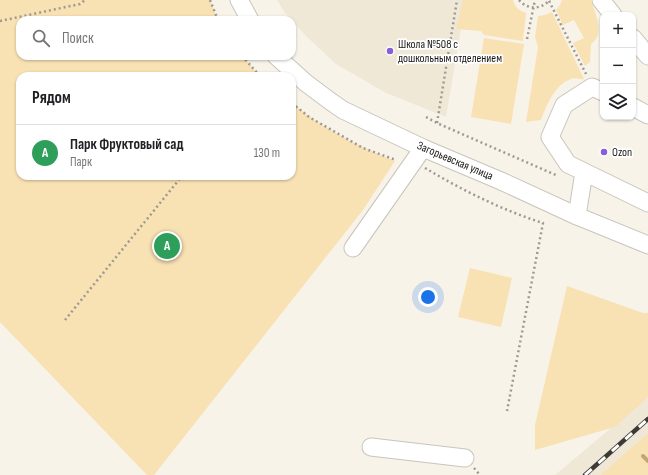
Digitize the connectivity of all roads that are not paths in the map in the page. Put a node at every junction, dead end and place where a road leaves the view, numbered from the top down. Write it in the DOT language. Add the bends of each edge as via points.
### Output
graph roads {
  1 [pos="238,0"];
  2 [pos="601,0"];
  3 [pos="611,12"];
  4 [pos="248,16"];
  5 [pos="636,42"];
  6 [pos="648,56"];
  7 [pos="281,60"];
  8 [pos="294,72"];
  9 [pos="296,73"];
  10 [pos="598,89"];
  11 [pos="636,109"];
  12 [pos="648,115"];
  13 [pos="418,154"];
  14 [pos="584,172"];
  15 [pos="648,203"];
  16 [pos="577,216"];
  17 [pos="648,245"];
  18 [pos="353,248"];
  19 [pos="371,447"];
  20 [pos="466,458"];
  1 -- 4 [label="street"];
  2 -- 3 [label="street"];
  5 -- 6 [label="street"];
  7 -- 8 [label="street, Загорьевская улица"];
  9 -- 13 [label="street, Загорьевская улица" via="336,106"];
  10 -- 14 [label="street" via="564,105 550,137 568,164"];
  11 -- 12 [label="street"];
  13 -- 16 [label="street, Загорьевская улица" via="501,181"];
  13 -- 18 [label="street"];
  14 -- 15 [label="street"];
  14 -- 16 [label="street"];
  16 -- 17 [label="street, Загорьевская улица"];
  19 -- 20 [label="street"];
}
